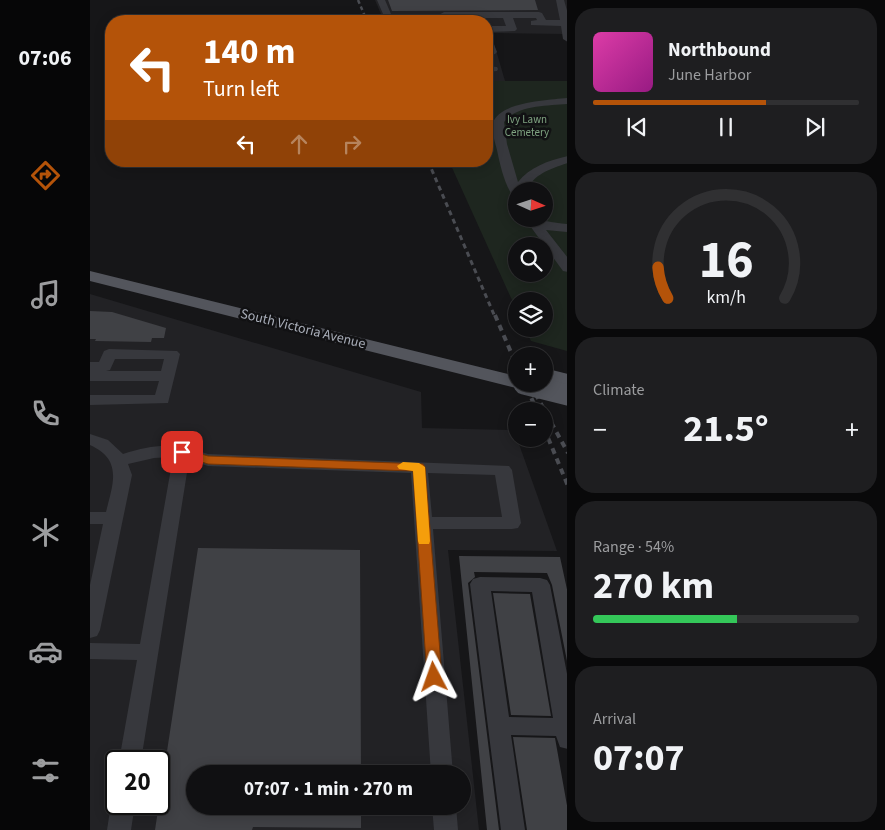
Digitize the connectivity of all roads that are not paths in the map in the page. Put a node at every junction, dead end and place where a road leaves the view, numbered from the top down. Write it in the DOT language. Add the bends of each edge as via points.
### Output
graph roads {
  1 [pos="382,0"];
  2 [pos="560,0"];
  3 [pos="388,15"];
  4 [pos="493,21"];
  5 [pos="493,23"];
  6 [pos="565,23"];
  7 [pos="516,25"];
  8 [pos="545,26"];
  9 [pos="493,28"];
  10 [pos="567,34"];
  11 [pos="567,101"];
  12 [pos="567,159"];
  13 [pos="512,182"];
  14 [pos="524,182"];
  15 [pos="553,227"];
  16 [pos="538,228"];
  17 [pos="567,228"];
  18 [pos="90,265"];
  19 [pos="567,267"];
  20 [pos="90,276"];
  21 [pos="474,364"];
  22 [pos="90,366"];
  23 [pos="508,367"];
  24 [pos="90,376"];
  25 [pos="168,376"];
  26 [pos="508,379"];
  27 [pos="90,400"];
  28 [pos="90,439"];
  29 [pos="182,452"];
  30 [pos="120,462"];
  31 [pos="419,467"];
  32 [pos="115,516"];
  33 [pos="90,518"];
  34 [pos="423,523"];
  35 [pos="92,609"];
  36 [pos="90,630"];
  37 [pos="90,651"];
  38 [pos="148,652"];
  39 [pos="499,726"];
  40 [pos="567,733"];
  41 [pos="132,750"];
  42 [pos="441,765"];
  43 [pos="121,815"];
  44 [pos="445,815"];
  45 [pos="119,830"];
  46 [pos="446,830"];
  47 [pos="513,830"];
  1 -- 3 [label="street"];
  2 -- 6 [label="street"];
  4 -- 7 [label="street"];
  5 -- 7 [label="street"];
  6 -- 8 [label="street"];
  6 -- 10 [label="street"];
  7 -- 8 [label="street"];
  7 -- 8 [label="street"];
  7 -- 9 [label="street"];
  11 -- 13 [label="street" via="517,109 499,120 506,166"];
  12 -- 14 [label="street" via="532,174"];
  15 -- 17 [label="street"];
  16 -- 19 [label="street"];
  18 -- 21 [label="main road, South Victoria Avenue"];
  20 -- 21 [label="main road, South Victoria Avenue"];
  21 -- 23 [label="main road, South Victoria Avenue"];
  21 -- 26 [label="main road, South Victoria Avenue"];
  22 -- 25 [label="street" via="105,367 109,354 172,354"];
  24 -- 25 [label="street"];
  25 -- 27 [label="street" via="162,400"];
  28 -- 30 [label="street" via="107,447"];
  29 -- 30 [label="street" via="149,452"];
  29 -- 31 [label="street" via="208,460"];
  29 -- 38 [label="street"];
  30 -- 32 [label="street" via="123,475"];
  31 -- 34 [label="street"];
  31 -- 34 [label="street" via="503,470 512,524"];
  32 -- 33 [label="street"];
  32 -- 35 [label="street"];
  34 -- 42 [label="street"];
  35 -- 36 [label="street"];
  37 -- 38 [label="street"];
  38 -- 41 [label="street"];
  39 -- 40 [label="street"];
  39 -- 40 [label="lane" via="480,584 540,585"];
  39 -- 47 [label="lane"];
  43 -- 45 [label="street"];
  44 -- 46 [label="street"];
}
